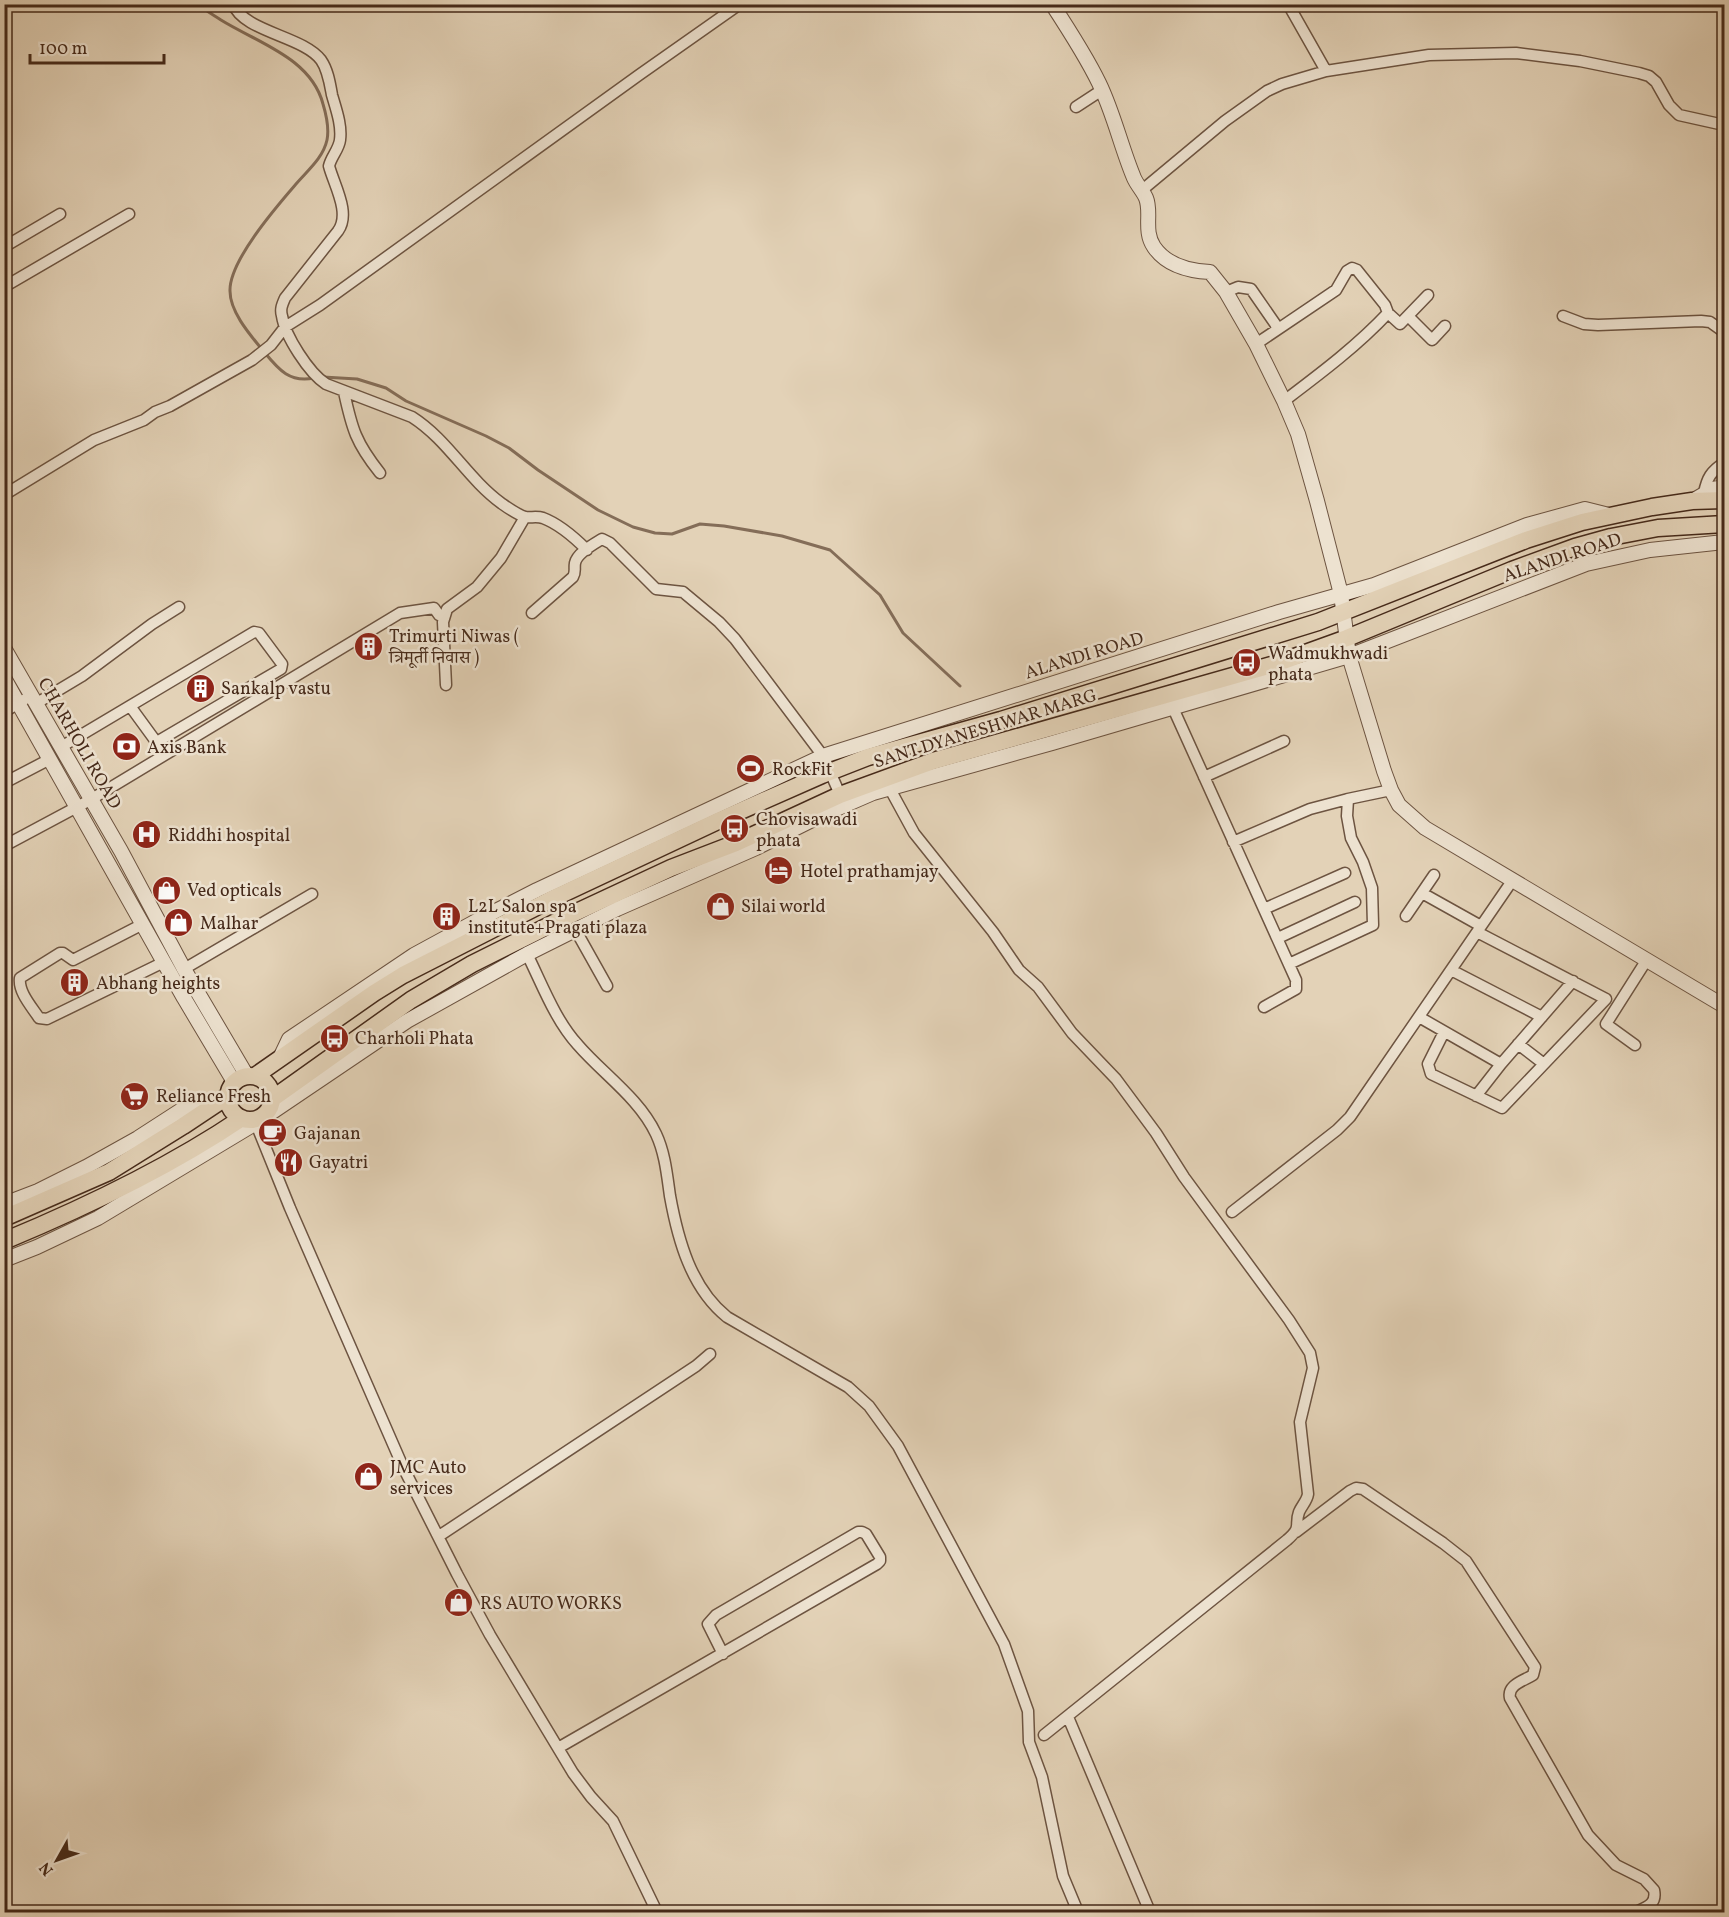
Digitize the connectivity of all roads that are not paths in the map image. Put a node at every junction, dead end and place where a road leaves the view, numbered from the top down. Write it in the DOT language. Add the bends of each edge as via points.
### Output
graph roads {
  1 [pos="233,4"];
  2 [pos="740,4"];
  3 [pos="1052,4"];
  4 [pos="1288,4"];
  5 [pos="1326,71"];
  6 [pos="1102,90"];
  7 [pos="1076,107"];
  8 [pos="1725,125"];
  9 [pos="1141,191"];
  10 [pos="60,214"];
  11 [pos="129,214"];
  12 [pos="4,247"];
  13 [pos="4,287"];
  14 [pos="1226,292"];
  15 [pos="1428,295"];
  16 [pos="1388,313"];
  17 [pos="1408,316"];
  18 [pos="1563,316"];
  19 [pos="1445,326"];
  20 [pos="285,327"];
  21 [pos="1278,328"];
  22 [pos="1725,332"];
  23 [pos="1256,344"];
  24 [pos="344,392"];
  25 [pos="1284,401"];
  26 [pos="1725,463"];
  27 [pos="380,472"];
  28 [pos="1725,488"];
  29 [pos="4,495"];
  30 [pos="1698,497"];
  31 [pos="1725,500"];
  32 [pos="1609,515"];
  33 [pos="525,517"];
  34 [pos="1725,524"];
  35 [pos="1725,542"];
  36 [pos="587,550"];
  37 [pos="1341,594"];
  38 [pos="179,607"];
  39 [pos="1344,612"];
  40 [pos="532,613"];
  41 [pos="443,617"];
  42 [pos="1347,638"];
  43 [pos="4,648"];
  44 [pos="1349,656"];
  45 [pos="4,678"];
  46 [pos="446,685"];
  47 [pos="34,699"];
  48 [pos="19,703"];
  49 [pos="130,706"];
  50 [pos="1173,708"];
  51 [pos="4,712"];
  52 [pos="1284,741"];
  53 [pos="157,743"];
  54 [pos="61,747"];
  55 [pos="164,755"];
  56 [pos="823,756"];
  57 [pos="50,759"];
  58 [pos="826,773"];
  59 [pos="1204,777"];
  60 [pos="4,783"];
  61 [pos="890,789"];
  62 [pos="1391,790"];
  63 [pos="1348,799"];
  64 [pos="90,800"];
  65 [pos="842,800"];
  66 [pos="77,807"];
  67 [pos="1233,842"];
  68 [pos="4,846"];
  69 [pos="1345,873"];
  70 [pos="1434,875"];
  71 [pos="1512,881"];
  72 [pos="1422,893"];
  73 [pos="312,894"];
  74 [pos="1355,902"];
  75 [pos="1264,909"];
  76 [pos="1406,916"];
  77 [pos="143,924"];
  78 [pos="574,929"];
  79 [pos="1479,929"];
  80 [pos="1278,938"];
  81 [pos="526,954"];
  82 [pos="1646,961"];
  83 [pos="164,962"];
  84 [pos="1289,964"];
  85 [pos="184,969"];
  86 [pos="1451,970"];
  87 [pos="1573,981"];
  88 [pos="607,986"];
  89 [pos="1725,1006"];
  90 [pos="1264,1007"];
  91 [pos="204,1016"];
  92 [pos="1419,1017"];
  93 [pos="1542,1017"];
  94 [pos="1444,1032"];
  95 [pos="1518,1044"];
  96 [pos="1635,1045"];
  97 [pos="280,1058"];
  98 [pos="1501,1064"];
  99 [pos="1544,1064"];
  100 [pos="241,1082"];
  101 [pos="1476,1096"];
  102 [pos="272,1099"];
  103 [pos="212,1107"];
  104 [pos="251,1120"];
  105 [pos="4,1204"];
  106 [pos="1232,1212"];
  107 [pos="4,1218"];
  108 [pos="4,1242"];
  109 [pos="4,1260"];
  110 [pos="710,1354"];
  111 [pos="1293,1535"];
  112 [pos="440,1536"];
  113 [pos="723,1654"];
  114 [pos="1068,1717"];
  115 [pos="1044,1735"];
  116 [pos="558,1748"];
  117 [pos="657,1912"];
  118 [pos="1078,1912"];
  119 [pos="1150,1912"];
  120 [pos="1636,1912"];
  1 -- 20 [label="street" via="245,18 301,45 322,61 339,121 340,141 329,166 344,220 285,298 281,308"];
  2 -- 20 [label="street"];
  3 -- 6 [label="street"];
  4 -- 5 [label="street"];
  5 -- 8 [label="street" via="1438,54 1516,53 1563,59 1649,76 1679,115"];
  5 -- 9 [label="street" via="1267,91 1225,120"];
  6 -- 7 [label="street"];
  6 -- 9 [label="street"];
  9 -- 14 [label="street" via="1146,198 1148,229 1156,249 1175,264 1210,272"];
  10 -- 12 [label="street"];
  11 -- 13 [label="street"];
  14 -- 21 [label="street" via="1238,287 1251,289"];
  14 -- 23 [label="street"];
  15 -- 17 [label="street"];
  16 -- 17 [label="street" via="1400,324"];
  16 -- 21 [label="street" via="1352,268 1336,290"];
  16 -- 25 [label="street" via="1351,350"];
  17 -- 19 [label="street" via="1432,340"];
  18 -- 22 [label="street" via="1598,325 1701,321"];
  20 -- 24 [label="street" via="318,378"];
  20 -- 29 [label="street" via="252,360 144,420 94,440"];
  21 -- 23 [label="street"];
  23 -- 25 [label="street"];
  24 -- 27 [label="street" via="358,444"];
  24 -- 33 [label="street" via="421,422 445,443 486,491"];
  25 -- 37 [label="street" via="1304,456"];
  26 -- 30 [label="street" via="1709,475"];
  28 -- 30 [label="street"];
  30 -- 31 [label="main road, SANT DYANESHWAR MARG"];
  30 -- 32 [label="main road, SANT DYANESHWAR MARG"];
  32 -- 37 [label="street, ALANDI ROAD" via="1585,509 1575,511"];
  32 -- 39 [label="main road, SANT DYANESHWAR MARG" via="1526,540"];
  33 -- 36 [label="street" via="541,518 556,525"];
  33 -- 41 [label="street" via="501,558"];
  34 -- 42 [label="main road, SANT DYANESHWAR MARG" via="1658,528 1611,537 1548,556"];
  35 -- 44 [label="street, ALANDI ROAD" via="1650,550 1586,564"];
  36 -- 40 [label="street" via="576,560 573,577"];
  36 -- 56 [label="street" via="605,540 656,589 679,590 704,608 735,639"];
  37 -- 39 [label="street"];
  37 -- 56 [label="street, ALANDI ROAD"];
  38 -- 47 [label="street" via="82,676"];
  39 -- 42 [label="street"];
  39 -- 58 [label="main road, SANT DYANESHWAR MARG"];
  41 -- 46 [label="street"];
  41 -- 55 [label="street" via="434,608 400,613"];
  42 -- 44 [label="street"];
  42 -- 65 [label="main road, SANT DYANESHWAR MARG" via="1275,664 933,761"];
  43 -- 47 [label="street, CHARHOLI ROAD"];
  44 -- 50 [label="street, ALANDI ROAD"];
  44 -- 62 [label="street"];
  45 -- 48 [label="street, CHARHOLI ROAD"];
  47 -- 48 [label="street"];
  47 -- 54 [label="street, CHARHOLI ROAD"];
  48 -- 51 [label="street"];
  48 -- 57 [label="street, CHARHOLI ROAD"];
  49 -- 53 [label="street"];
  49 -- 53 [label="street" via="254,633 259,633 282,664 281,669"];
  49 -- 54 [label="street"];
  50 -- 59 [label="street"];
  50 -- 61 [label="street, ALANDI ROAD"];
  52 -- 59 [label="street"];
  53 -- 55 [label="street"];
  54 -- 64 [label="street, CHARHOLI ROAD"];
  55 -- 64 [label="street"];
  56 -- 58 [label="street"];
  56 -- 97 [label="street, ALANDI ROAD" via="537,890 414,955 289,1039"];
  57 -- 60 [label="street"];
  57 -- 66 [label="street, CHARHOLI ROAD"];
  58 -- 65 [label="street"];
  58 -- 97 [label="main road" via="494,927 374,993"];
  59 -- 67 [label="street"];
  61 -- 65 [label="street, ALANDI ROAD"];
  61 -- 111 [label="street" via="914,833 1019,970 1116,1078 1310,1353 1313,1368 1300,1422 1308,1494"];
  62 -- 63 [label="street"];
  62 -- 71 [label="street" via="1399,805 1425,828"];
  63 -- 67 [label="street" via="1310,809"];
  63 -- 84 [label="street" via="1351,838 1372,888 1373,925"];
  64 -- 66 [label="street"];
  64 -- 85 [label="street, CHARHOLI ROAD"];
  65 -- 78 [label="street, ALANDI ROAD" via="820,816 756,848"];
  65 -- 102 [label="main road, SANT DYANESHWAR MARG" via="640,883 472,964 411,1000"];
  66 -- 68 [label="street"];
  66 -- 77 [label="street, CHARHOLI ROAD"];
  67 -- 75 [label="street"];
  69 -- 75 [label="street"];
  70 -- 72 [label="street"];
  71 -- 79 [label="street"];
  71 -- 82 [label="street"];
  72 -- 76 [label="street"];
  72 -- 79 [label="street"];
  73 -- 85 [label="street"];
  74 -- 80 [label="street"];
  75 -- 80 [label="street"];
  77 -- 83 [label="street, CHARHOLI ROAD"];
  77 -- 83 [label="street" via="73,960 60,953 20,978 28,1002 39,1018 47,1019"];
  78 -- 81 [label="street, ALANDI ROAD"];
  78 -- 88 [label="street"];
  79 -- 86 [label="street"];
  79 -- 87 [label="street"];
  80 -- 84 [label="street"];
  81 -- 104 [label="street, ALANDI ROAD" via="416,1015"];
  81 -- 118 [label="street" via="569,1035 635,1103 656,1134 681,1240 704,1294 728,1317 860,1396 898,1446 1004,1644 1028,1711 1031,1753 1042,1777 1063,1876"];
  82 -- 89 [label="street"];
  82 -- 96 [label="street" via="1606,1024"];
  83 -- 91 [label="street, CHARHOLI ROAD"];
  84 -- 90 [label="street" via="1296,988"];
  85 -- 91 [label="street, CHARHOLI ROAD"];
  86 -- 92 [label="street"];
  86 -- 93 [label="street"];
  87 -- 93 [label="street"];
  87 -- 99 [label="street" via="1606,999"];
  91 -- 100 [label="street, CHARHOLI ROAD"];
  92 -- 94 [label="street"];
  92 -- 106 [label="street" via="1350,1117"];
  93 -- 95 [label="street"];
  94 -- 98 [label="street"];
  94 -- 101 [label="street" via="1428,1069 1436,1078"];
  95 -- 98 [label="street"];
  95 -- 99 [label="street"];
  97 -- 100 [label="main road"];
  98 -- 101 [label="street"];
  99 -- 101 [label="street" via="1502,1108"];
  100 -- 102 [label="main road" via="267,1084"];
  100 -- 103 [label="main road"];
  100 -- 104 [label="main road" via="231,1109"];
  102 -- 104 [label="main road, SANT DYANESHWAR MARG" via="267,1111"];
  103 -- 105 [label="street" via="186,1107 86,1167"];
  103 -- 107 [label="main road" via="109,1172"];
  104 -- 108 [label="main road"];
  104 -- 109 [label="street, ALANDI ROAD" via="98,1218"];
  104 -- 112 [label="street" via="403,1467"];
  110 -- 112 [label="street"];
  111 -- 114 [label="street"];
  111 -- 120 [label="street" via="1356,1488 1369,1492 1466,1561 1535,1667 1533,1675 1511,1688 1510,1698 1588,1835 1616,1865 1644,1879 1654,1890 1651,1905"];
  112 -- 116 [label="street" via="490,1635"];
  113 -- 113 [label="street" via="877,1564 879,1557 866,1534 858,1532 710,1620 709,1629"];
  113 -- 116 [label="street"];
  114 -- 115 [label="street"];
  114 -- 119 [label="street"];
  116 -- 117 [label="street" via="579,1781 613,1821"];
}
